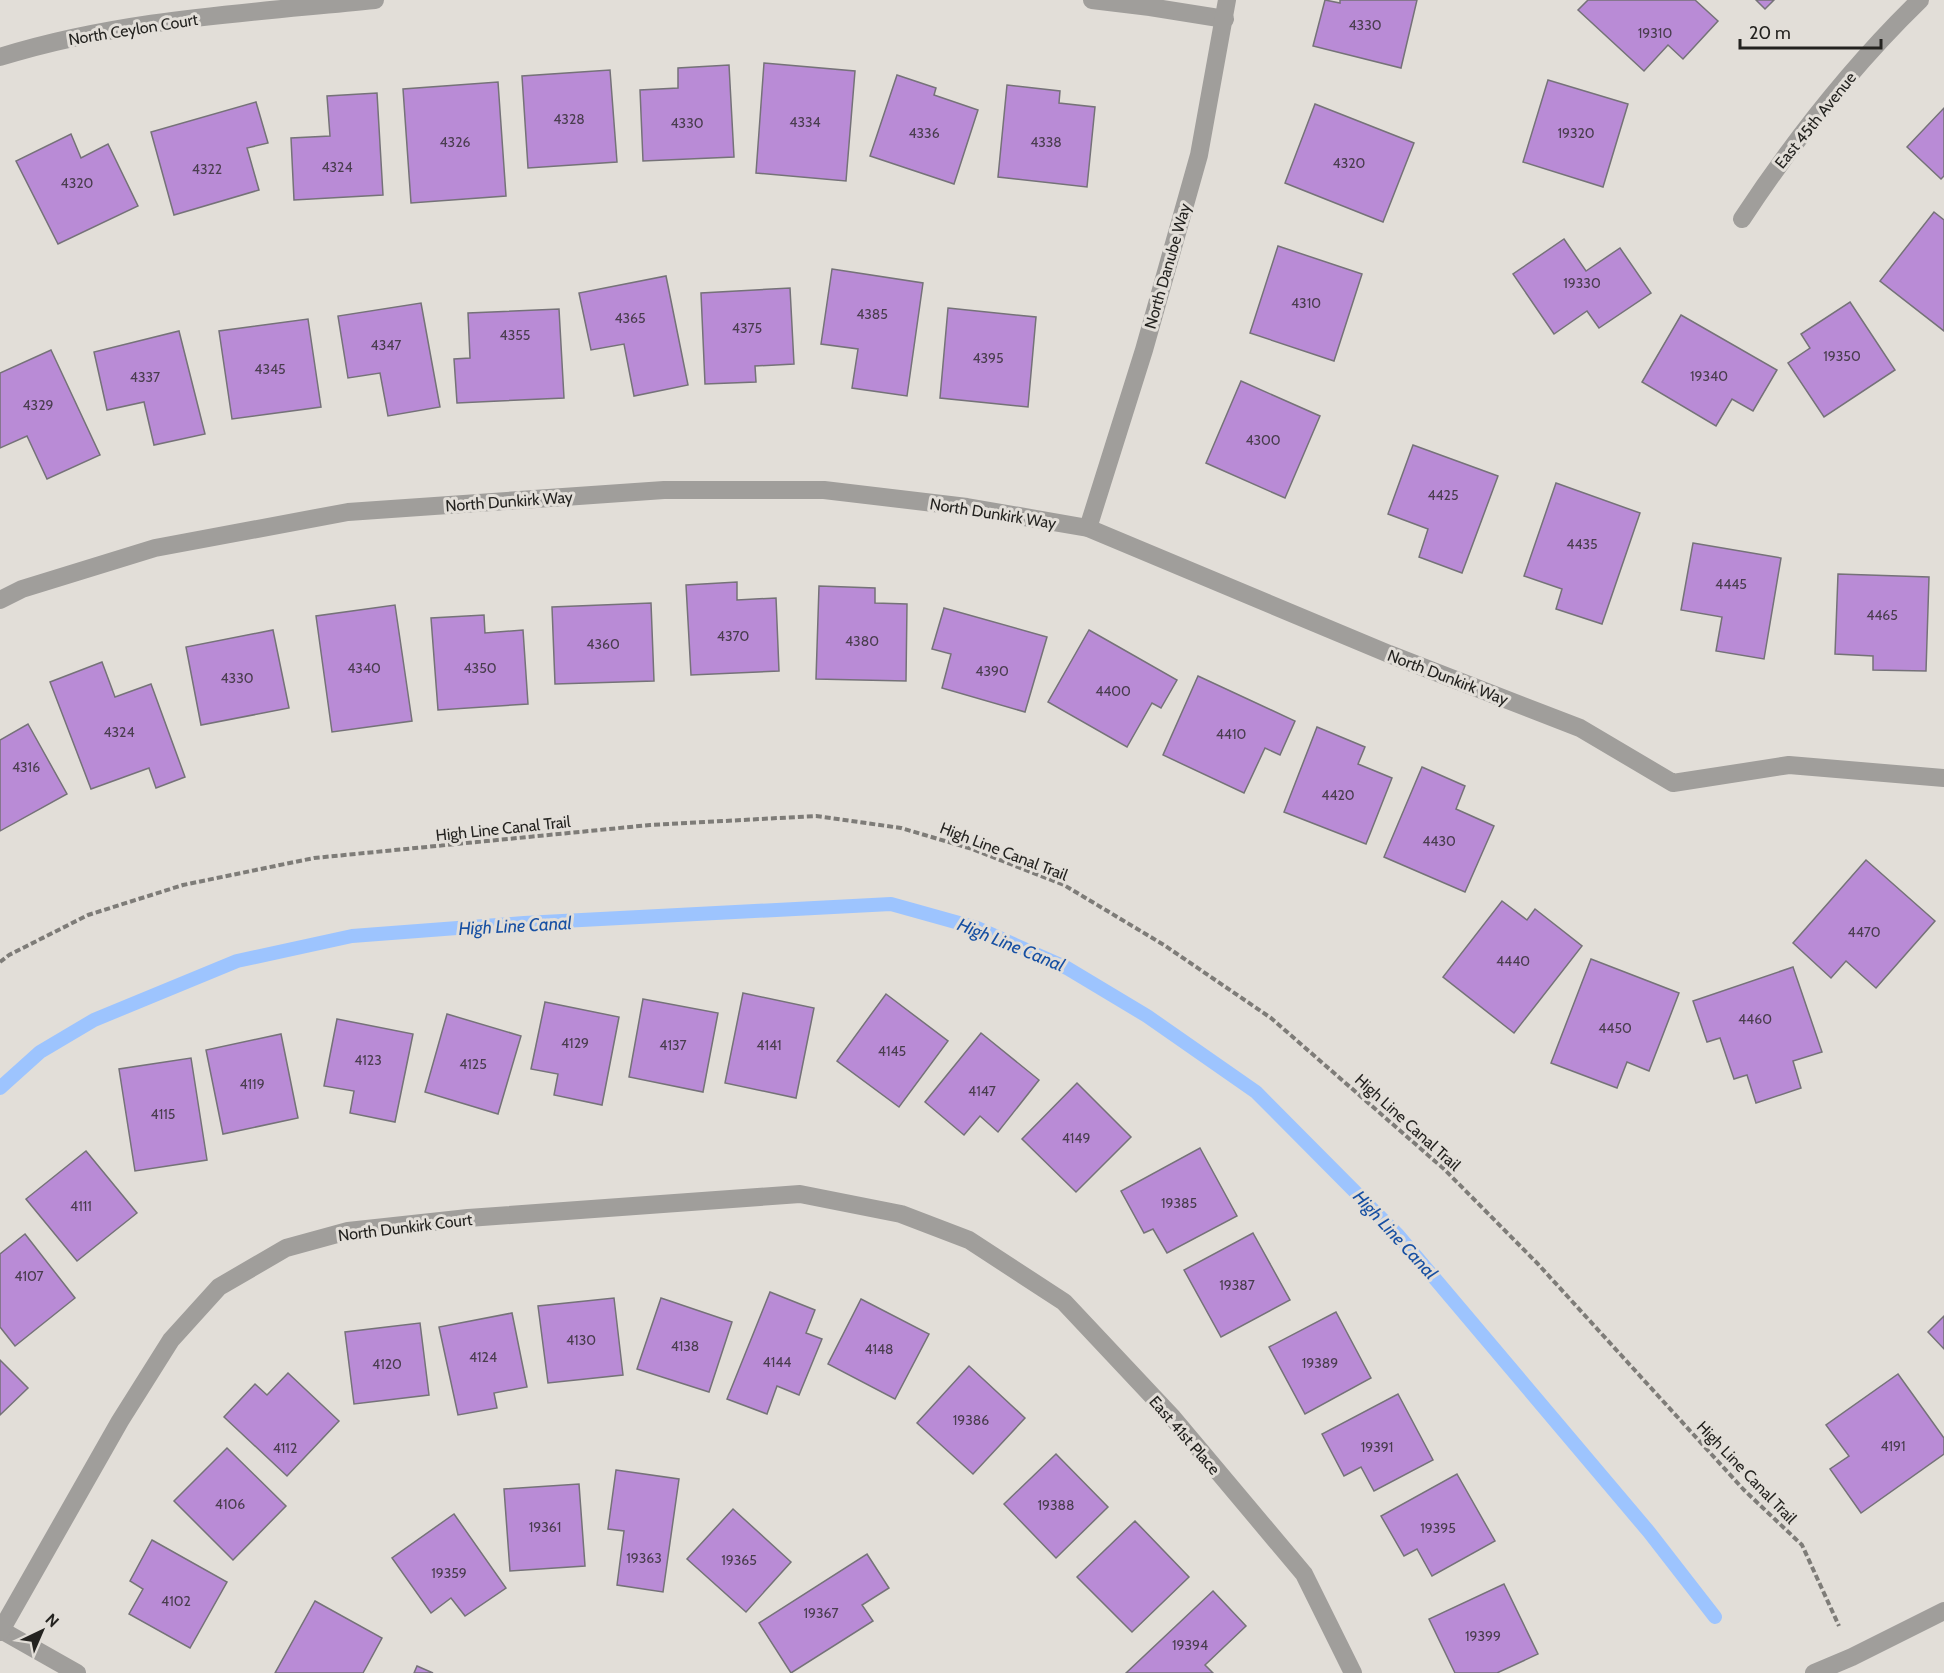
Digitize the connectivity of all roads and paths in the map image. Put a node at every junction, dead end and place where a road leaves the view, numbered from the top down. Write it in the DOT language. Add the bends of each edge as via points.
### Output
graph roads {
  1 [pos="375,0"];
  2 [pos="1092,0"];
  3 [pos="1227,0"];
  4 [pos="1920,0"];
  5 [pos="1225,19"];
  6 [pos="0,57"];
  7 [pos="1742,219"];
  8 [pos="1088,528"];
  9 [pos="0,600"];
  10 [pos="1944,778"];
  11 [pos="0,962"];
  12 [pos="969,1240"];
  13 [pos="1833,1611"];
  14 [pos="1944,1611"];
  15 [pos="1,1631"];
  16 [pos="1822,1670"];
  17 [pos="77,1673"];
  18 [pos="1353,1673"];
  1 -- 6 [label="street, North Ceylon Court" via="142,24"];
  2 -- 5 [label="street"];
  3 -- 5 [label="street, North Danube Way"];
  4 -- 7 [label="street, East 45th Avenue" via="1823,106"];
  5 -- 8 [label="street, North Danube Way" via="1199,155"];
  8 -- 9 [label="street, North Dunkirk Way" via="967,507 824,490 664,490 348,512 155,548 22,589"];
  8 -- 10 [label="street, North Dunkirk Way" via="1389,654 1580,728 1673,783 1789,765"];
  11 -- 13 [label="path, High Line Canal Trail" via="88,915 183,885 314,858 650,825 816,816 901,828 972,849 1064,885 1174,952 1271,1018 1444,1169 1538,1264 1744,1490 1802,1545"];
  12 -- 15 [label="street, North Dunkirk Court" via="901,1214 800,1194 468,1218 348,1231 286,1248 219,1287 171,1340 120,1421"];
  12 -- 18 [label="street, East 41st Place" via="1064,1302 1173,1418 1304,1574"];
  14 -- 16 [label="street"];
  15 -- 17 [label="street"];
}
